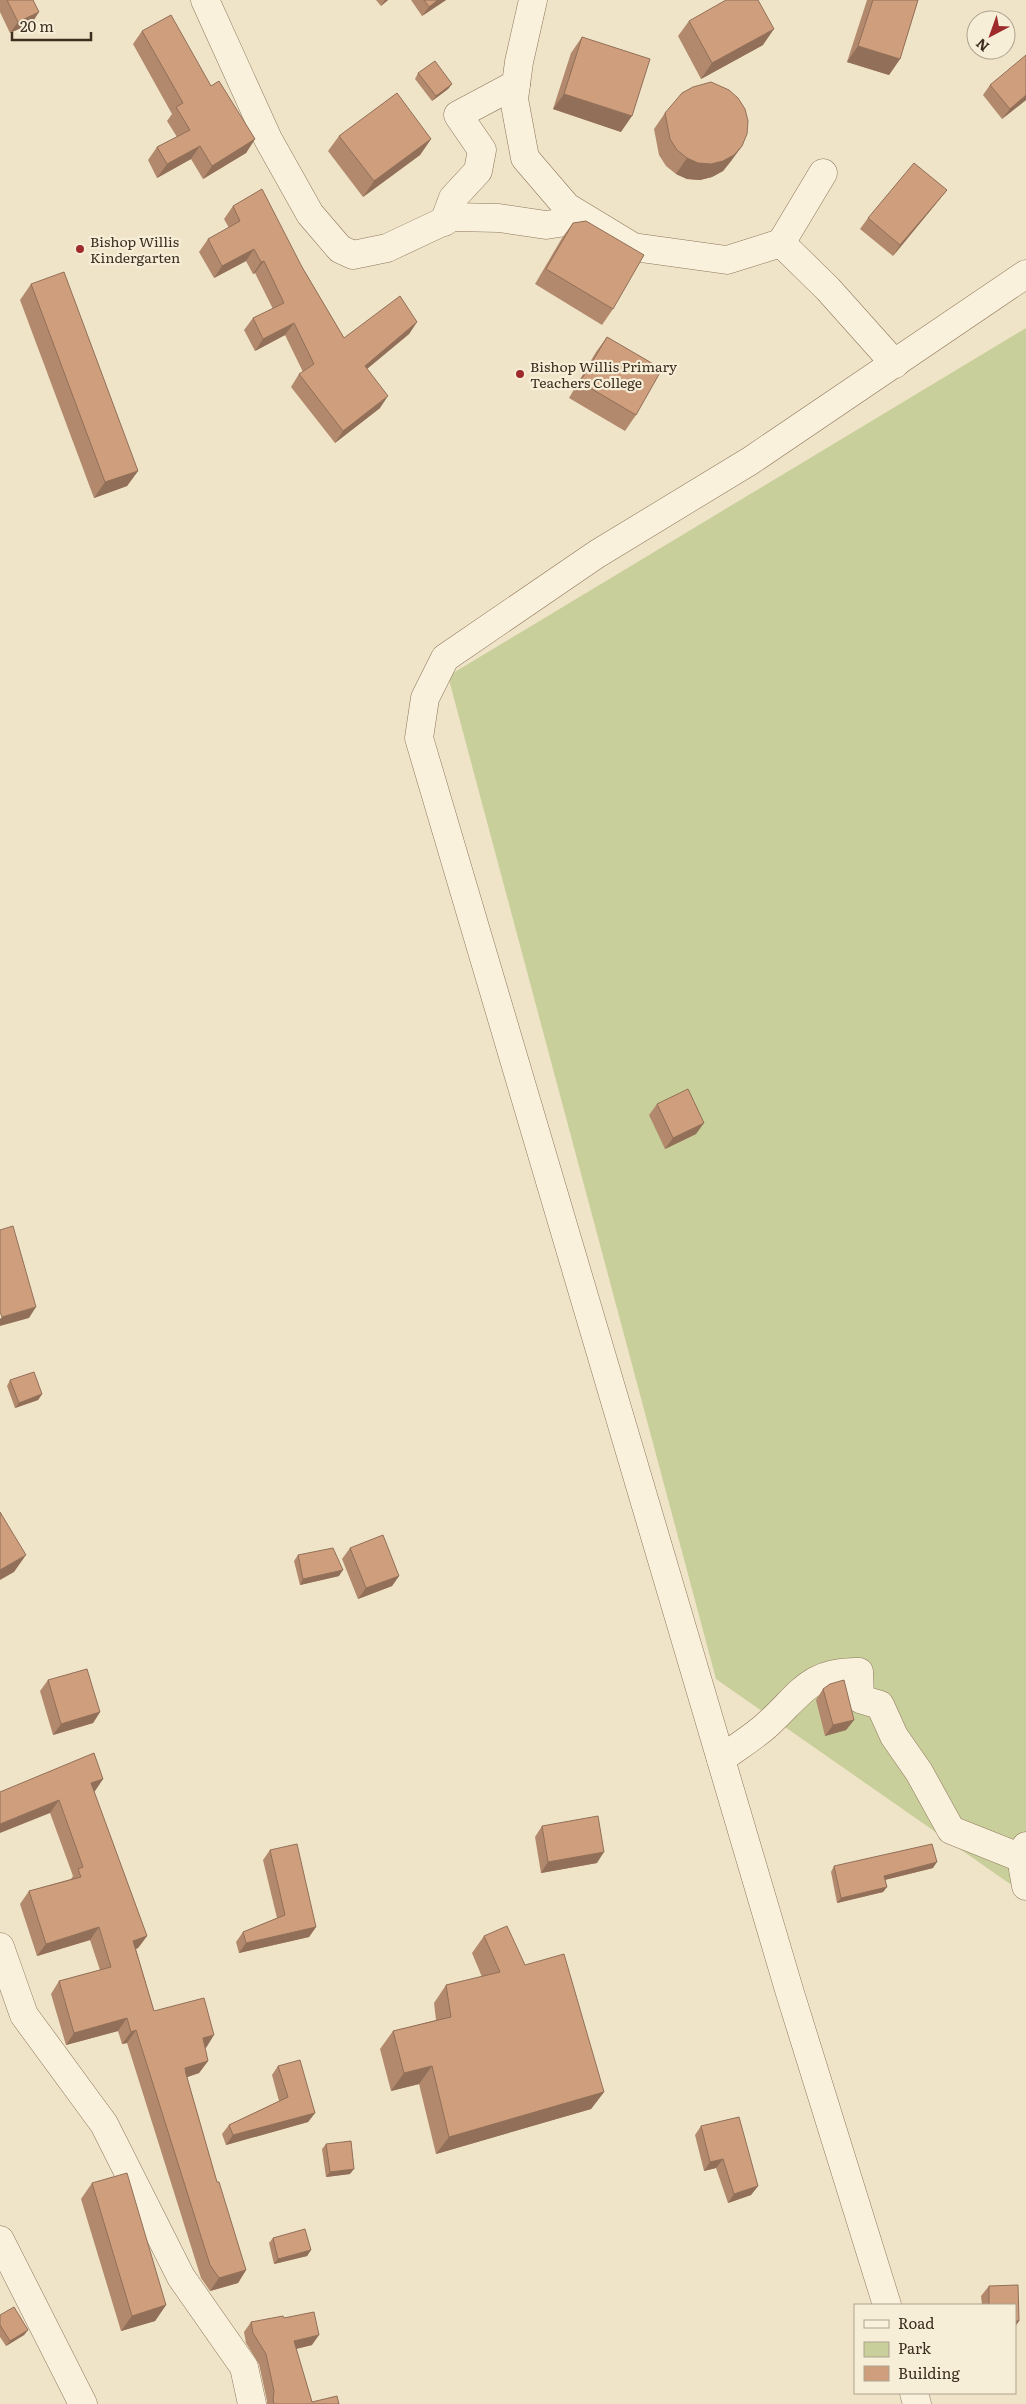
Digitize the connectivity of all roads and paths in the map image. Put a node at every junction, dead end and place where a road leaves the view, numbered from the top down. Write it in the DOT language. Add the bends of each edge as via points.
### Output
graph roads {
  1 [pos="205,0"];
  2 [pos="533,0"];
  3 [pos="516,84"];
  4 [pos="823,172"];
  5 [pos="586,219"];
  6 [pos="444,222"];
  7 [pos="781,243"];
  8 [pos="1026,274"];
  9 [pos="895,364"];
  10 [pos="722,1759"];
  11 [pos="1025,1852"];
  12 [pos="1026,1886"];
  13 [pos="0,1947"];
  14 [pos="0,2240"];
  15 [pos="887,2304"];
  16 [pos="83,2404"];
  17 [pos="252,2404"];
  1 -- 6 [label="street" via="268,139 310,214 340,249 353,255 387,248"];
  2 -- 3 [label="street"];
  3 -- 5 [label="street" via="514,99 525,158 567,207"];
  3 -- 6 [label="street" via="458,115 482,150 478,171 453,198"];
  4 -- 7 [label="street"];
  5 -- 6 [label="street" via="546,224 454,217"];
  5 -- 7 [label="street" via="633,247 727,260"];
  7 -- 9 [label="street" via="828,289"];
  8 -- 9 [label="street"];
  9 -- 10 [label="street" via="750,460 597,554 445,658 425,698 420,738"];
  10 -- 11 [label="street" via="768,1724 801,1691 838,1671 858,1672 860,1698 880,1705 894,1736 920,1772 951,1830"];
  10 -- 15 [label="street" via="790,1993"];
  11 -- 12 [label="street"];
  13 -- 17 [label="street" via="24,2015 104,2124 181,2277 244,2367"];
  14 -- 16 [label="street"];
}
